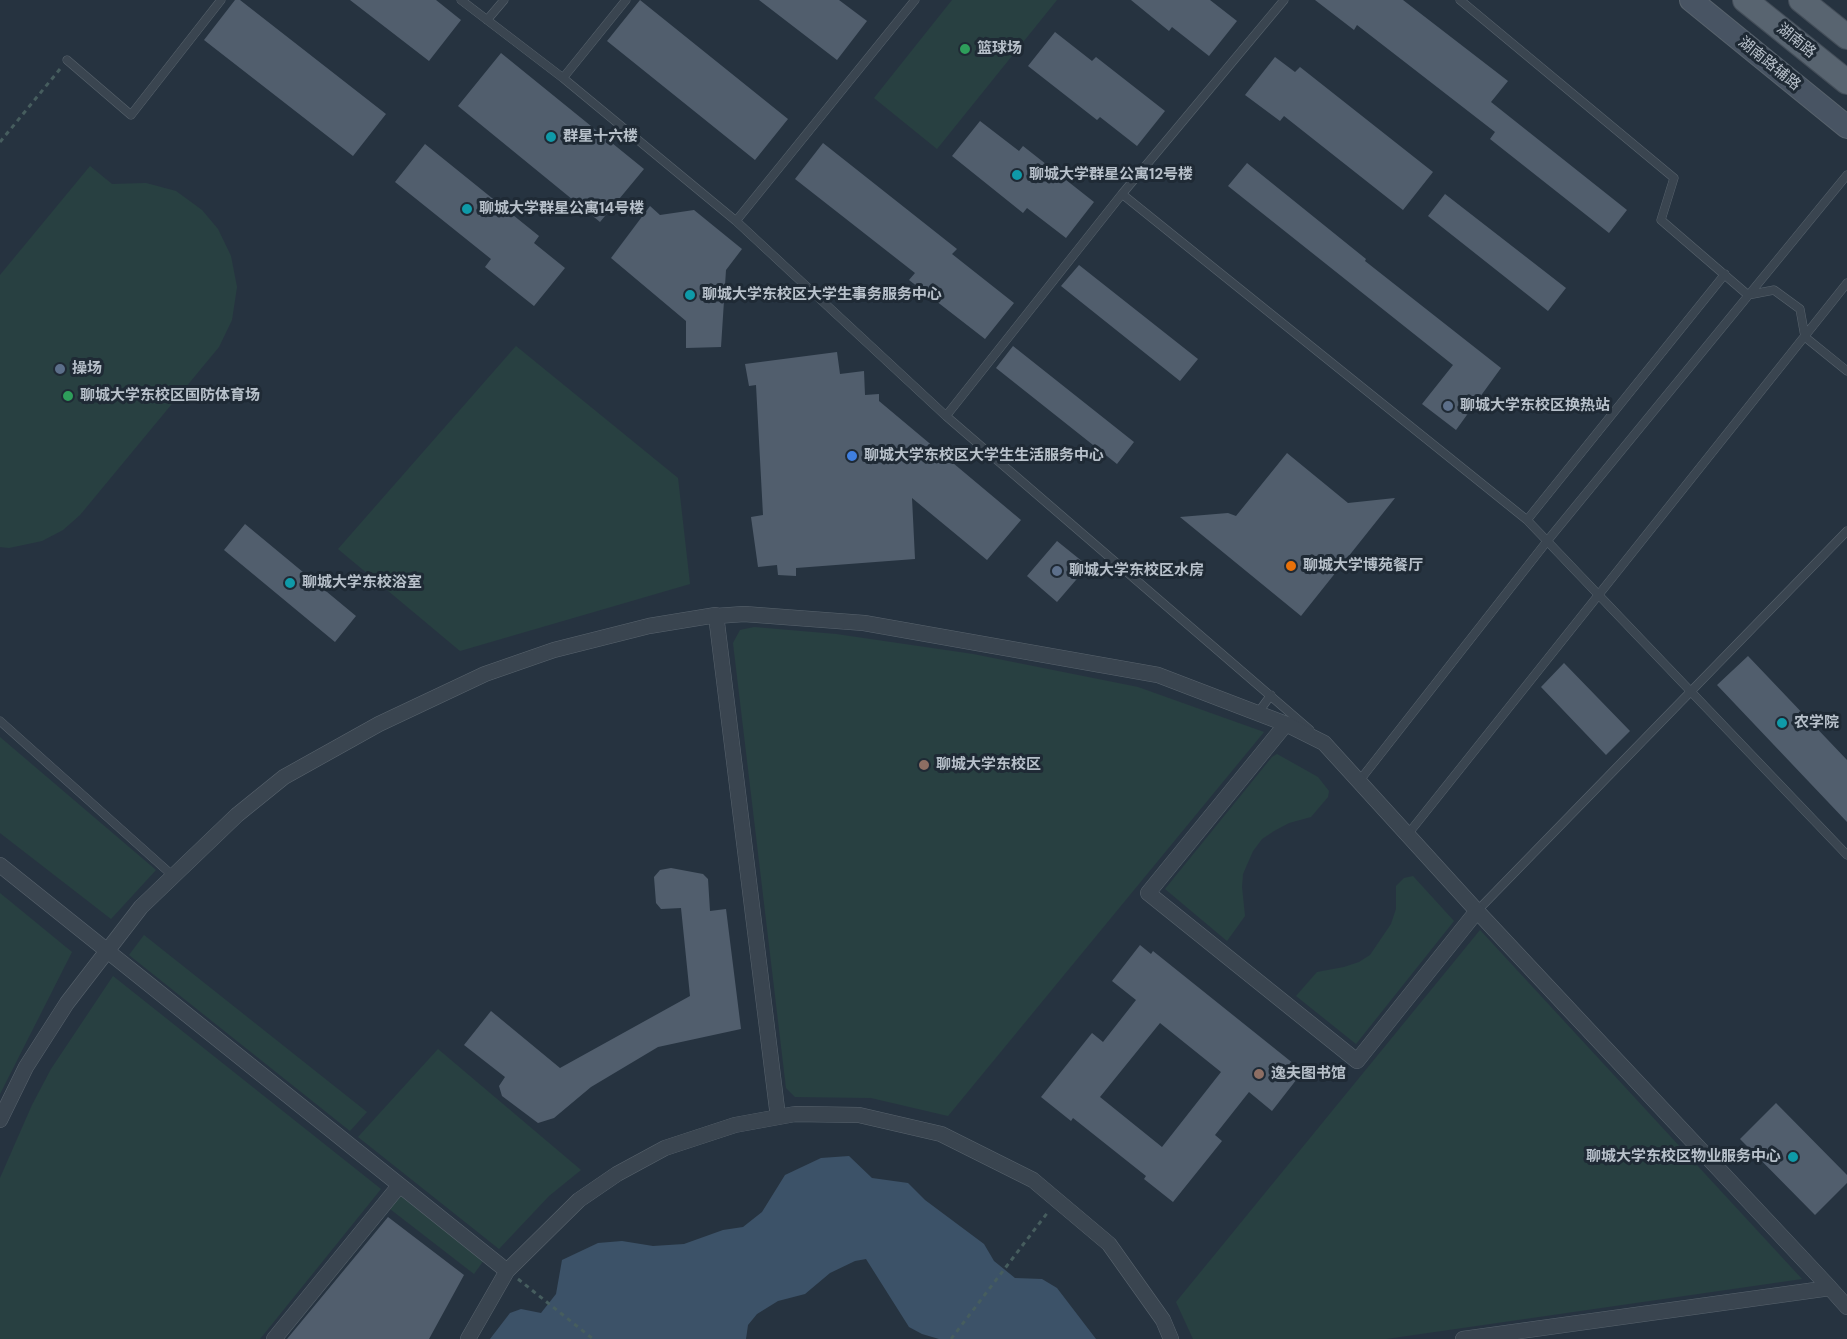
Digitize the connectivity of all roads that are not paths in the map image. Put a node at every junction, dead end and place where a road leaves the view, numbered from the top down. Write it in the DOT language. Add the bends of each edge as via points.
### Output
graph roads {
  1 [pos="221,0"];
  2 [pos="460,0"];
  3 [pos="504,0"];
  4 [pos="626,0"];
  5 [pos="915,0"];
  6 [pos="1284,0"];
  7 [pos="1460,0"];
  8 [pos="1691,0"];
  9 [pos="1745,0"];
  10 [pos="1801,0"];
  11 [pos="487,20"];
  12 [pos="1847,38"];
  13 [pos="67,60"];
  14 [pos="563,78"];
  15 [pos="1847,82"];
  16 [pos="1847,127"];
  17 [pos="1847,175"];
  18 [pos="1122,194"];
  19 [pos="736,221"];
  20 [pos="1725,274"];
  21 [pos="1847,283"];
  22 [pos="1748,295"];
  23 [pos="1804,337"];
  24 [pos="1847,371"];
  25 [pos="946,416"];
  26 [pos="1527,520"];
  27 [pos="1847,531"];
  28 [pos="1548,540"];
  29 [pos="1599,594"];
  30 [pos="716,616"];
  31 [pos="1690,693"];
  32 [pos="1271,694"];
  33 [pos="1257,714"];
  34 [pos="0,721"];
  35 [pos="1286,724"];
  36 [pos="1323,743"];
  37 [pos="1359,780"];
  38 [pos="1408,834"];
  39 [pos="1847,855"];
  40 [pos="0,865"];
  41 [pos="172,875"];
  42 [pos="1477,911"];
  43 [pos="107,951"];
  44 [pos="777,1117"];
  45 [pos="0,1120"];
  46 [pos="399,1186"];
  47 [pos="507,1271"];
  48 [pos="1830,1288"];
  49 [pos="1847,1307"];
  50 [pos="274,1339"];
  51 [pos="468,1339"];
  52 [pos="1171,1339"];
  53 [pos="1463,1339"];
  1 -- 13 [label="lane" via="131,116"];
  2 -- 11 [label="lane"];
  3 -- 11 [label="lane"];
  4 -- 14 [label="lane"];
  5 -- 19 [label="lane"];
  6 -- 18 [label="lane"];
  7 -- 20 [label="lane" via="1674,178 1660,220"];
  8 -- 16 [label="street, 湖南路辅路"];
  9 -- 15 [label="main road, 湖南路"];
  10 -- 12 [label="main road"];
  11 -- 14 [label="lane"];
  14 -- 19 [label="lane"];
  17 -- 22 [label="lane"];
  18 -- 25 [label="lane"];
  18 -- 26 [label="lane"];
  19 -- 25 [label="lane"];
  20 -- 22 [label="lane"];
  20 -- 26 [label="lane"];
  21 -- 23 [label="lane"];
  22 -- 23 [label="lane" via="1774,290 1800,309"];
  22 -- 28 [label="lane"];
  23 -- 24 [label="lane"];
  23 -- 29 [label="lane"];
  25 -- 32 [label="lane"];
  26 -- 28 [label="lane"];
  27 -- 31 [label="lane"];
  28 -- 29 [label="lane"];
  28 -- 37 [label="lane"];
  29 -- 31 [label="lane"];
  29 -- 38 [label="lane"];
  30 -- 33 [label="street" via="785,616 864,623 1087,661 1158,675"];
  30 -- 41 [label="street" via="649,626 554,650 485,674 390,719 284,777"];
  30 -- 44 [label="street"];
  31 -- 39 [label="lane"];
  31 -- 42 [label="lane"];
  32 -- 33 [label="lane"];
  32 -- 36 [label="lane"];
  33 -- 35 [label="street"];
  34 -- 41 [label="lane"];
  35 -- 36 [label="street"];
  35 -- 42 [label="street" via="1148,893 1356,1061"];
  36 -- 37 [label="street"];
  37 -- 38 [label="street"];
  38 -- 42 [label="street"];
  40 -- 43 [label="street"];
  41 -- 43 [label="street"];
  42 -- 48 [label="street"];
  43 -- 45 [label="street" via="67,1002 26,1067"];
  43 -- 46 [label="street"];
  44 -- 47 [label="street" via="735,1125 665,1148 616,1174 579,1200"];
  44 -- 52 [label="street" via="860,1115 940,1134 1033,1180 1109,1244 1163,1320"];
  46 -- 47 [label="street"];
  46 -- 50 [label="street"];
  47 -- 51 [label="street"];
  48 -- 49 [label="street"];
  48 -- 53 [label="street"];
}
